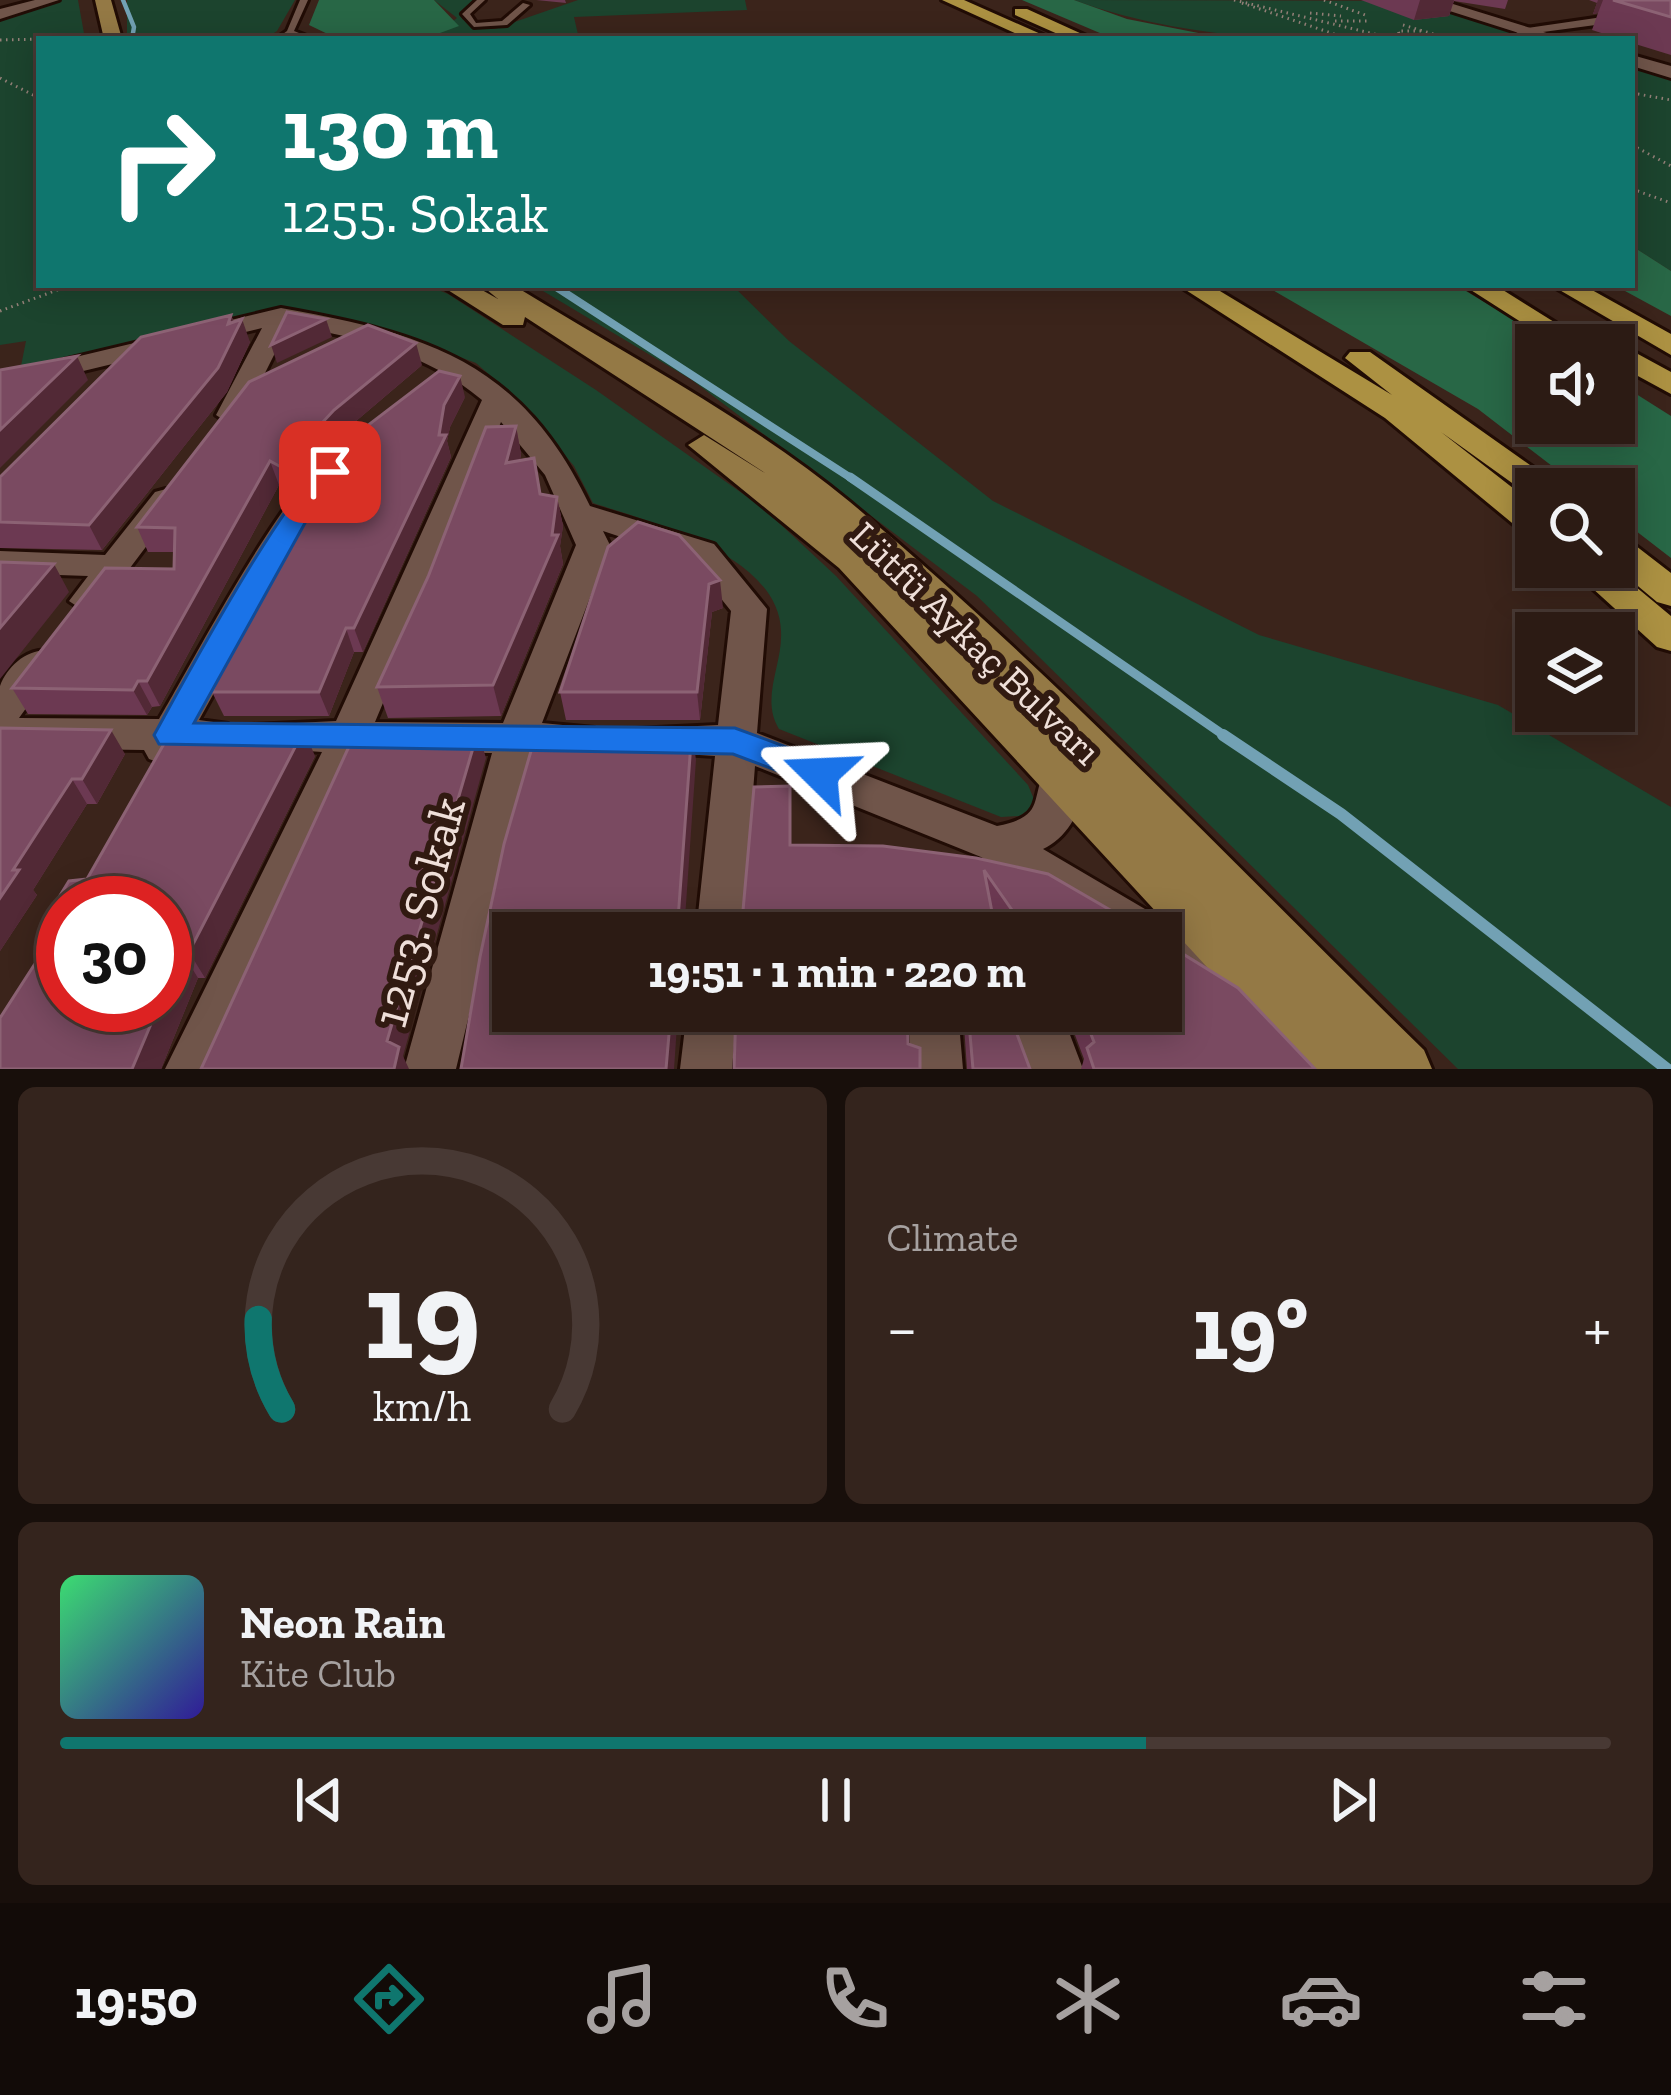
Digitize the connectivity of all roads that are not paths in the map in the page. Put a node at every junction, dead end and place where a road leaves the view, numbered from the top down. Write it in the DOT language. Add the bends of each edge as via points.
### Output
graph roads {
  1 [pos="52,0"];
  2 [pos="87,0"];
  3 [pos="104,0"];
  4 [pos="304,0"];
  5 [pos="481,0"];
  6 [pos="935,0"];
  7 [pos="950,0"];
  8 [pos="992,0"];
  9 [pos="1423,0"];
  10 [pos="1645,0"];
  11 [pos="526,5"];
  12 [pos="1671,10"];
  13 [pos="0,14"];
  14 [pos="1521,30"];
  15 [pos="290,32"];
  16 [pos="94,36"];
  17 [pos="112,36"];
  18 [pos="284,36"];
  19 [pos="301,36"];
  20 [pos="1013,36"];
  21 [pos="1036,36"];
  22 [pos="1077,36"];
  23 [pos="1545,36"];
  24 [pos="1635,61"];
  25 [pos="1671,72"];
  26 [pos="458,288"];
  27 [pos="499,288"];
  28 [pos="1196,288"];
  29 [pos="1240,288"];
  30 [pos="1481,288"];
  31 [pos="1510,288"];
  32 [pos="1569,288"];
  33 [pos="281,316"];
  34 [pos="1542,324"];
  35 [pos="1570,324"];
  36 [pos="373,332"];
  37 [pos="1671,343"];
  38 [pos="137,351"];
  39 [pos="337,354"];
  40 [pos="456,364"];
  41 [pos="1635,364"];
  42 [pos="1635,372"];
  43 [pos="283,380"];
  44 [pos="0,383"];
  45 [pos="1671,387"];
  46 [pos="423,390"];
  47 [pos="244,396"];
  48 [pos="92,398"];
  49 [pos="496,398"];
  50 [pos="215,434"];
  51 [pos="356,442"];
  52 [pos="1515,469"];
  53 [pos="186,472"];
  54 [pos="1515,507"];
  55 [pos="578,512"];
  56 [pos="0,562"];
  57 [pos="1635,564"];
  58 [pos="114,566"];
  59 [pos="1613,588"];
  60 [pos="1671,593"];
  61 [pos="1671,637"];
  62 [pos="0,714"];
  63 [pos="0,733"];
  64 [pos="171,735"];
  65 [pos="349,736"];
  66 [pos="516,739"];
  67 [pos="735,741"];
  68 [pos="147,777"];
  69 [pos="1062,777"];
  70 [pos="996,844"];
  71 [pos="721,912"];
  72 [pos="1113,912"];
  73 [pos="1182,954"];
  74 [pos="710,1032"];
  75 [pos="934,1032"];
  76 [pos="1046,1032"];
  77 [pos="1304,1033"];
  78 [pos="190,1069"];
  79 [pos="430,1069"];
  80 [pos="706,1069"];
  81 [pos="937,1069"];
  82 [pos="1057,1069"];
  83 [pos="1339,1069"];
  84 [pos="1404,1069"];
  1 -- 13 [label="street"];
  2 -- 16 [label="main road"];
  3 -- 17 [label="main road"];
  4 -- 15 [label="lane"];
  5 -- 11 [label="lane" via="466,14 474,25 504,23"];
  6 -- 20 [label="highway"];
  7 -- 21 [label="highway"];
  8 -- 22 [label="highway"];
  9 -- 14 [label="street"];
  10 -- 12 [label="street"];
  12 -- 14 [label="street"];
  14 -- 23 [label="street"];
  15 -- 18 [label="lane"];
  15 -- 19 [label="lane"];
  24 -- 25 [label="street"];
  26 -- 69 [label="main road, Lütfü Aykaç Bulvarı" via="807,519"];
  27 -- 84 [label="main road, Lütfü Aykaç Bulvarı" via="835,508 1003,664"];
  28 -- 54 [label="highway" via="1396,411"];
  29 -- 52 [label="highway" via="1421,398"];
  30 -- 34 [label="highway"];
  31 -- 35 [label="highway"];
  32 -- 37 [label="highway"];
  33 -- 36 [label="street"];
  33 -- 38 [label="street"];
  33 -- 47 [label="street"];
  36 -- 39 [label="street"];
  36 -- 40 [label="street"];
  38 -- 44 [label="street"];
  38 -- 48 [label="street"];
  40 -- 46 [label="street"];
  40 -- 49 [label="street"];
  41 -- 45 [label="highway"];
  42 -- 45 [label="highway"];
  43 -- 47 [label="street"];
  47 -- 50 [label="street"];
  49 -- 55 [label="street" via="559,473"];
  49 -- 65 [label="street"];
  51 -- 64 [label="street" via="304,501"];
  53 -- 58 [label="street"];
  55 -- 66 [label="street, 1253. Sokak" via="593,545"];
  55 -- 67 [label="street" via="702,552 749,609"];
  56 -- 58 [label="street"];
  57 -- 60 [label="highway"];
  58 -- 62 [label="street"];
  59 -- 61 [label="highway"];
  63 -- 64 [label="street"];
  64 -- 65 [label="street"];
  64 -- 68 [label="street"];
  65 -- 66 [label="street"];
  65 -- 78 [label="street"];
  66 -- 67 [label="street"];
  66 -- 79 [label="street, 1253. Sokak"];
  67 -- 70 [label="street"];
  67 -- 71 [label="street"];
  69 -- 70 [label="street" via="1052,821 1035,835"];
  69 -- 77 [label="main road, Lütfü Aykaç Bulvarı"];
  70 -- 72 [label="street"];
  73 -- 77 [label="street"];
  74 -- 80 [label="street"];
  75 -- 81 [label="street"];
  76 -- 82 [label="street"];
  77 -- 83 [label="main road, Lütfü Aykaç Bulvarı"];
}
